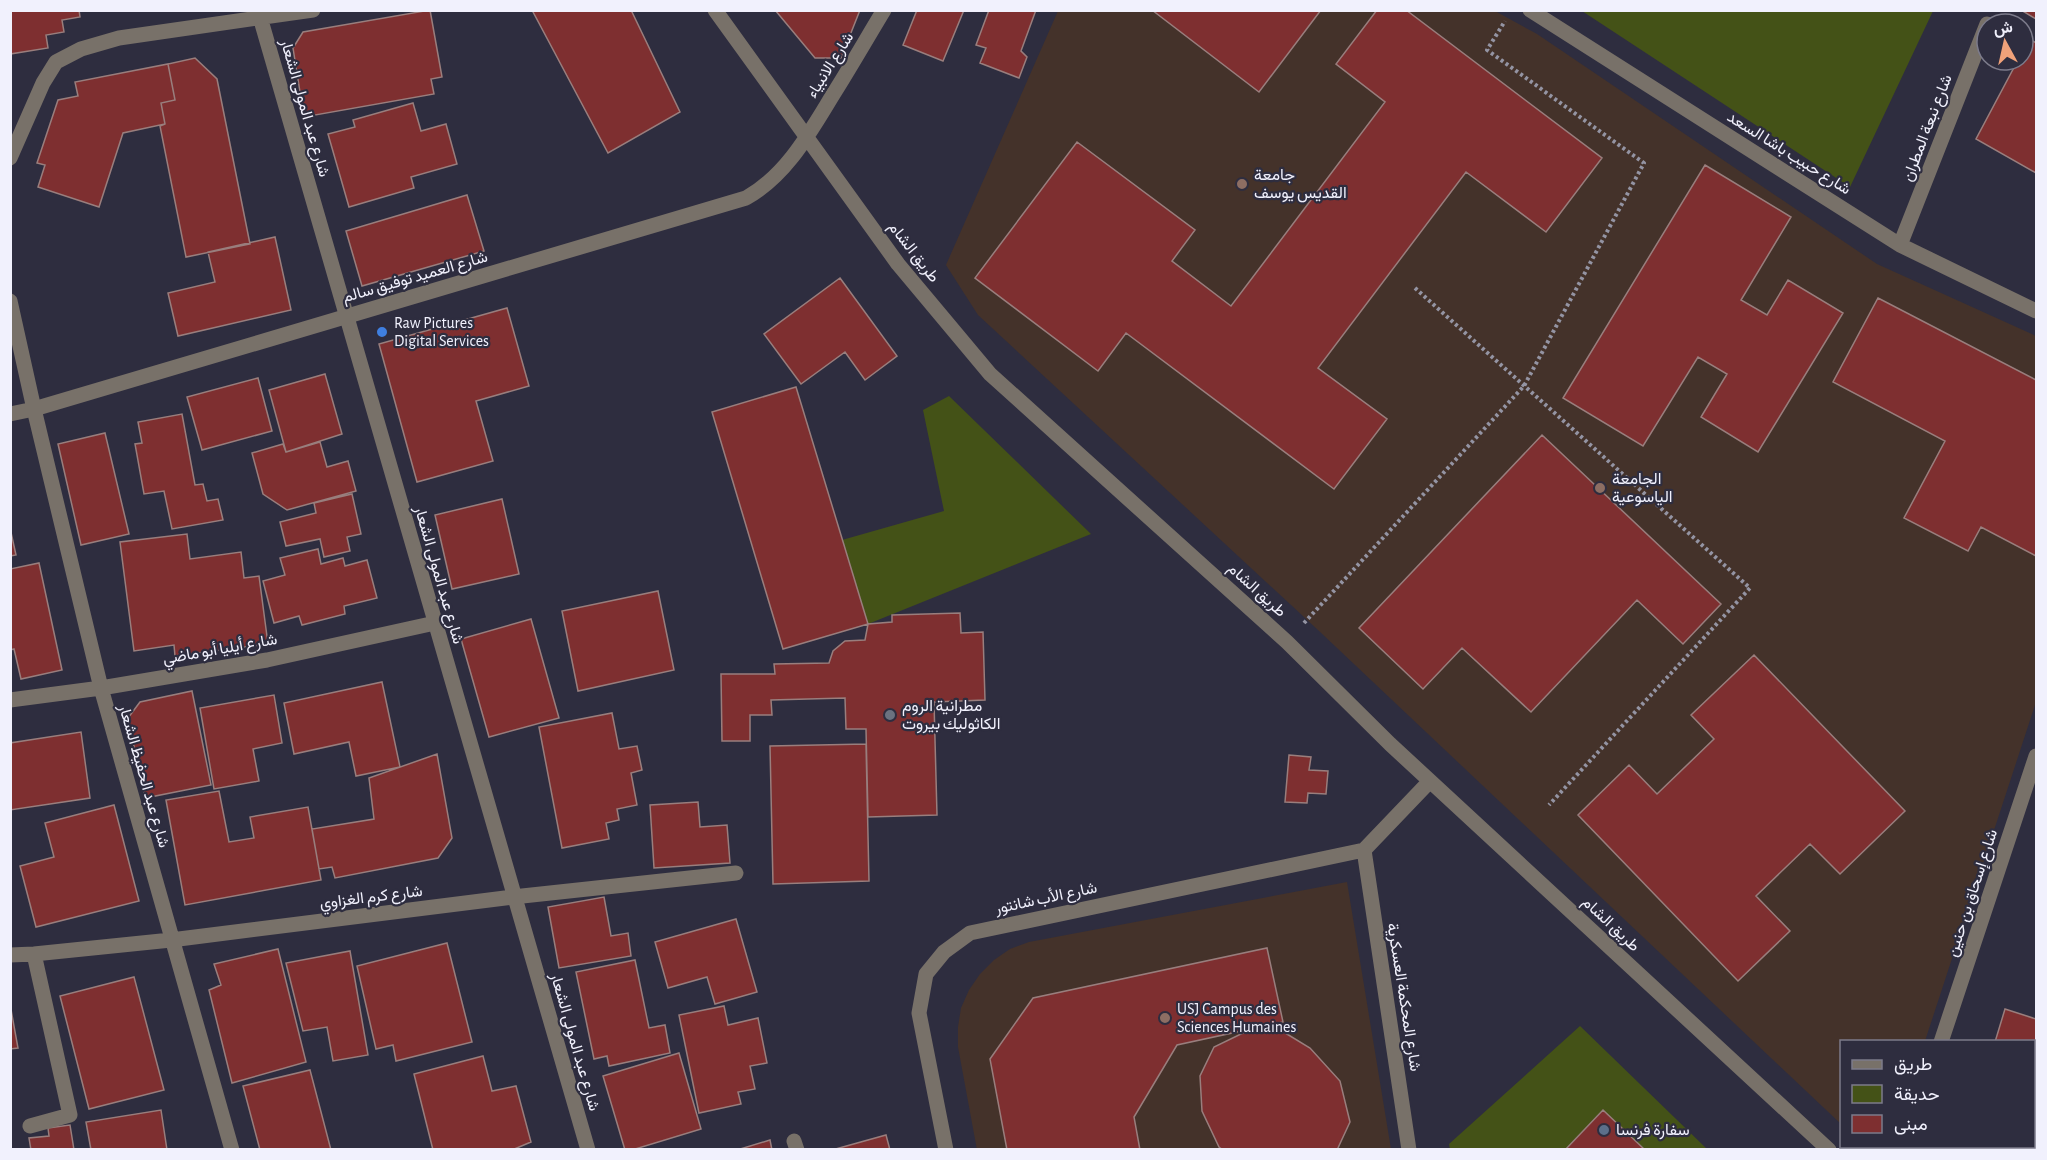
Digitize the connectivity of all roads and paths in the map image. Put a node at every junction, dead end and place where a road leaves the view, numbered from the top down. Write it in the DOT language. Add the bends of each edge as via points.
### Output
graph roads {
  1 [pos="313,10"];
  2 [pos="714,10"];
  3 [pos="884,10"];
  4 [pos="1530,10"];
  5 [pos="259,14"];
  6 [pos="1506,20"];
  7 [pos="1975,54"];
  8 [pos="806,138"];
  9 [pos="10,158"];
  10 [pos="1900,245"];
  11 [pos="1415,288"];
  12 [pos="10,301"];
  13 [pos="2037,311"];
  14 [pos="346,316"];
  15 [pos="1524,386"];
  16 [pos="34,409"];
  17 [pos="10,414"];
  18 [pos="435,624"];
  19 [pos="1287,642"];
  20 [pos="101,688"];
  21 [pos="10,700"];
  22 [pos="2037,756"];
  23 [pos="1430,781"];
  24 [pos="1549,805"];
  25 [pos="1364,850"];
  26 [pos="736,873"];
  27 [pos="513,897"];
  28 [pos="171,940"];
  29 [pos="34,954"];
  30 [pos="10,955"];
  31 [pos="1941,1040"];
  32 [pos="30,1126"];
  33 [pos="232,1149"];
  34 [pos="588,1149"];
  35 [pos="946,1149"];
  36 [pos="1409,1149"];
  37 [pos="1829,1149"];
  1 -- 5 [label="street"];
  2 -- 8 [label="street, طريق الشام"];
  3 -- 8 [label="street, شارع الانبياء"];
  4 -- 10 [label="street, شارع حبيب باشا السعد"];
  5 -- 9 [label="street" via="119,38 81,49 56,62"];
  5 -- 14 [label="street, شارع عبد المولى الشعار"];
  6 -- 15 [label="path" via="1487,50 1644,163"];
  7 -- 10 [label="street, شارع نبعة المطران"];
  8 -- 14 [label="street, شارع العميد توفيق سالم" via="780,173 746,198"];
  8 -- 19 [label="street, طريق الشام" via="898,264 990,374"];
  10 -- 13 [label="street, شارع حبيب باشا السعد"];
  11 -- 15 [label="path"];
  12 -- 16 [label="street, شارع عبد الحفيظ الشعار"];
  14 -- 16 [label="street, شارع العميد توفيق سالم"];
  14 -- 18 [label="street, شارع عبد المولى الشعار"];
  15 -- 19 [label="path"];
  15 -- 24 [label="path" via="1750,588"];
  16 -- 17 [label="street, شارع العميد توفيق سالم"];
  16 -- 20 [label="street, شارع عبد الحفيظ الشعار"];
  18 -- 20 [label="street, شارع أيليا أبو ماضي" via="267,660"];
  18 -- 27 [label="street, شارع عبد المولى الشعار"];
  19 -- 23 [label="street, طريق الشام"];
  20 -- 21 [label="street, شارع أيليا أبو ماضي"];
  20 -- 28 [label="street, شارع عبد الحفيظ الشعار"];
  22 -- 31 [label="street, شارع إسحاق بن حنين"];
  23 -- 25 [label="street"];
  23 -- 37 [label="street, طريق الشام"];
  25 -- 35 [label="street, شارع الأب شانتور" via="970,933 944,952 926,974 919,1013"];
  25 -- 36 [label="street, شارع المحكمة العسكرية"];
  26 -- 27 [label="street, شارع كرم الغزاوي"];
  27 -- 28 [label="street, شارع كرم الغزاوي"];
  27 -- 34 [label="street, شارع عبد المولى الشعار"];
  28 -- 29 [label="street, شارع كرم الغزاوي"];
  28 -- 33 [label="street, شارع عبد الحفيظ الشعار"];
  29 -- 30 [label="street, شارع كرم الغزاوي"];
  29 -- 32 [label="street" via="70,1115"];
}
